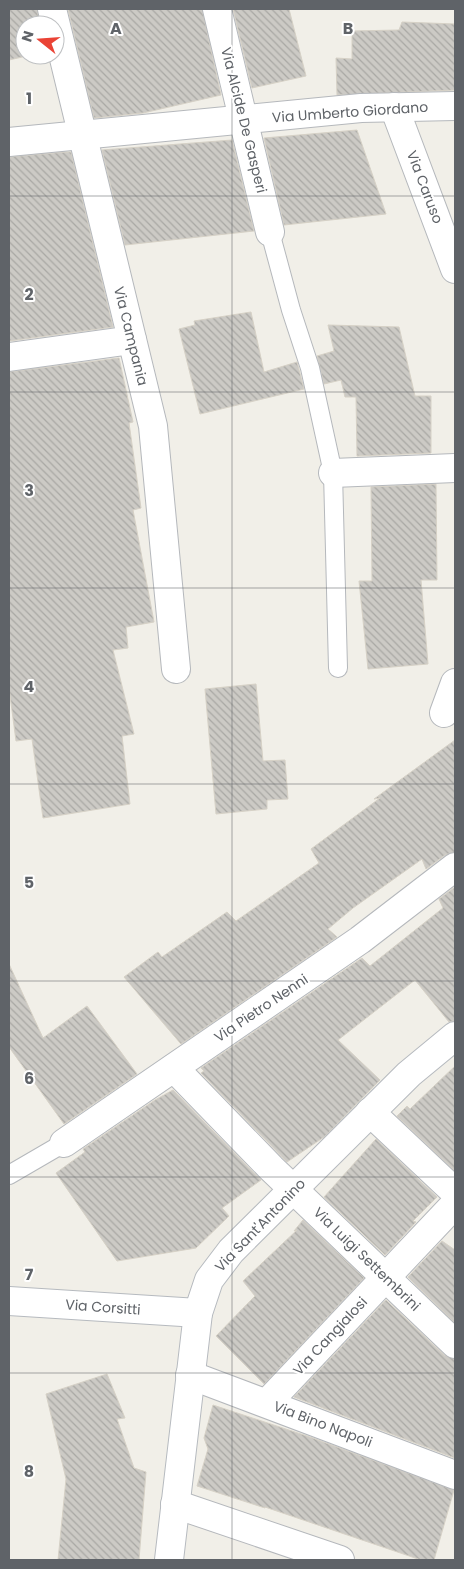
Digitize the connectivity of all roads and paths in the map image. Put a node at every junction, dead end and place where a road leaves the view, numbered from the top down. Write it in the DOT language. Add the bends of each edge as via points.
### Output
graph roads {
  1 [pos="52,9"];
  2 [pos="217,9"];
  3 [pos="455,106"];
  4 [pos="394,107"];
  5 [pos="244,120"];
  6 [pos="82,135"];
  7 [pos="9,142"];
  8 [pos="442,198"];
  9 [pos="270,232"];
  10 [pos="455,269"];
  11 [pos="132,340"];
  12 [pos="9,357"];
  13 [pos="455,468"];
  14 [pos="333,473"];
  15 [pos="338,668"];
  16 [pos="176,669"];
  17 [pos="455,683"];
  18 [pos="444,713"];
  19 [pos="455,867"];
  20 [pos="455,1036"];
  21 [pos="174,1068"];
  22 [pos="370,1112"];
  23 [pos="64,1144"];
  24 [pos="9,1175"];
  25 [pos="295,1189"];
  26 [pos="455,1192"];
  27 [pos="449,1221"];
  28 [pos="386,1278"];
  29 [pos="9,1301"];
  30 [pos="198,1313"];
  31 [pos="455,1344"];
  32 [pos="190,1375"];
  33 [pos="267,1403"];
  34 [pos="455,1475"];
  35 [pos="175,1504"];
  36 [pos="169,1560"];
  37 [pos="340,1560"];
  1 -- 6 [label="street, Via Campania"];
  2 -- 5 [label="street, Via Alcide De Gasperi"];
  3 -- 4 [label="street, Via Umberto Giordano"];
  4 -- 5 [label="street, Via Umberto Giordano"];
  4 -- 8 [label="street, Via Caruso"];
  5 -- 6 [label="street, Via Umberto Giordano"];
  5 -- 9 [label="street, Via Alcide De Gasperi"];
  6 -- 7 [label="street, Via Umberto Giordano"];
  6 -- 11 [label="street, Via Campania"];
  8 -- 10 [label="street, Via Caruso"];
  9 -- 14 [label="lane" via="310,368"];
  11 -- 12 [label="street"];
  11 -- 16 [label="street, Via Campania" via="153,426"];
  13 -- 14 [label="street"];
  14 -- 15 [label="lane"];
  17 -- 18 [label="street"];
  19 -- 21 [label="street, Via Pietro Nenni" via="360,940"];
  20 -- 22 [label="street, Via Sant'Antonino"];
  21 -- 23 [label="street, Via Pietro Nenni"];
  21 -- 25 [label="street, Via Luigi Settembrini"];
  22 -- 25 [label="street, Via Sant'Antonino"];
  22 -- 26 [label="street"];
  23 -- 24 [label="lane"];
  25 -- 28 [label="street, Via Luigi Settembrini"];
  25 -- 30 [label="street, Via Sant'Antonino" via="231,1251 209,1280"];
  27 -- 28 [label="street, Via Cangialosi"];
  28 -- 31 [label="street, Via Luigi Settembrini"];
  28 -- 33 [label="street, Via Cangialosi"];
  29 -- 30 [label="street, Via Corsitti"];
  30 -- 32 [label="street, Via Sant'Antonino"];
  32 -- 33 [label="street, Via Bino Napoli"];
  32 -- 35 [label="street, Via Sant'Antonino"];
  33 -- 34 [label="street, Via Bino Napoli"];
  35 -- 36 [label="street, Via Sant'Antonino"];
  35 -- 37 [label="street"];
}
